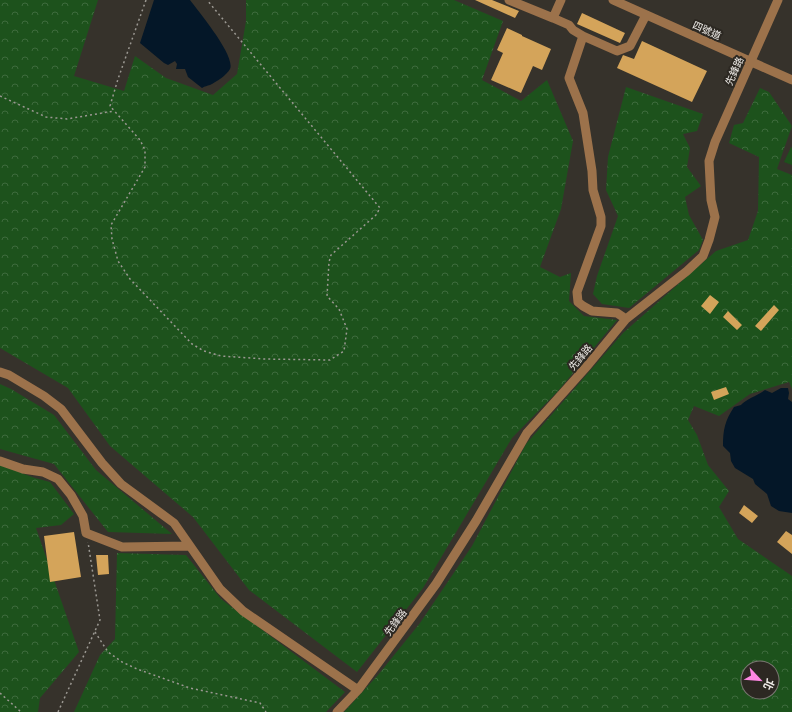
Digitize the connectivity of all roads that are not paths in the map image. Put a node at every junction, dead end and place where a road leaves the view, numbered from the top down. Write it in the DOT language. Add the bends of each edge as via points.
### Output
graph roads {
  1 [pos="502,0"];
  2 [pos="508,0"];
  3 [pos="561,0"];
  4 [pos="613,0"];
  5 [pos="778,0"];
  6 [pos="646,15"];
  7 [pos="553,18"];
  8 [pos="583,36"];
  9 [pos="750,61"];
  10 [pos="792,80"];
  11 [pos="626,319"];
  12 [pos="0,372"];
  13 [pos="0,461"];
  14 [pos="190,546"];
  15 [pos="358,690"];
  16 [pos="337,712"];
  1 -- 2 [label="lane"];
  2 -- 7 [label="lane"];
  3 -- 7 [label="lane"];
  4 -- 6 [label="lane, 四號道"];
  5 -- 9 [label="lane, 先鋒路"];
  6 -- 8 [label="lane" via="630,46 617,51"];
  6 -- 9 [label="lane, 四號道"];
  7 -- 8 [label="lane" via="569,25"];
  8 -- 11 [label="lane" via="569,78 583,113 593,190 602,217 577,292 578,302 592,311 617,312"];
  9 -- 10 [label="lane, 四號道"];
  9 -- 11 [label="lane, 先鋒路" via="709,161 711,200 715,217 703,256"];
  11 -- 15 [label="lane, 先鋒路" via="527,433 436,584"];
  12 -- 14 [label="lane" via="44,396 61,410 121,484 174,522"];
  13 -- 14 [label="lane" via="23,469 43,472 58,479 83,516 86,533 122,547"];
  14 -- 15 [label="lane" via="220,589 243,611"];
  15 -- 16 [label="lane, 先鋒路"];
}
